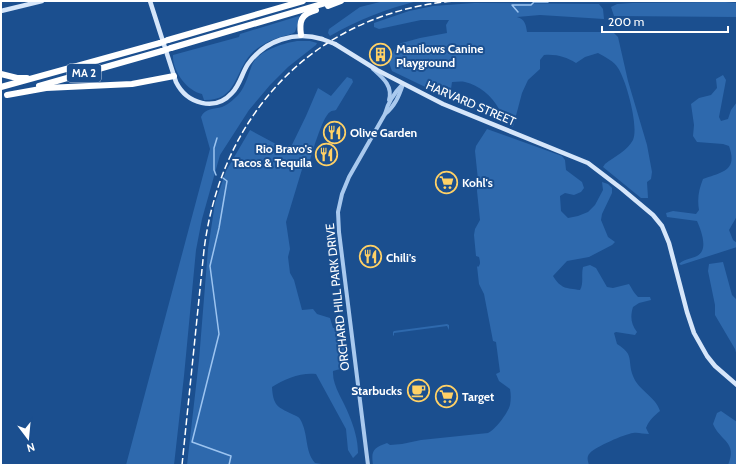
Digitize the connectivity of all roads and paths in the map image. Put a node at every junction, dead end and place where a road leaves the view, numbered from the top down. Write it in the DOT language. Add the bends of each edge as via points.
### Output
graph roads {
  1 [pos="42,1"];
  2 [pos="303,1"];
  3 [pos="332,1"];
  4 [pos="341,1"];
  5 [pos="151,2"];
  6 [pos="1,11"];
  7 [pos="301,35"];
  8 [pos="367,64"];
  9 [pos="1,74"];
  10 [pos="174,76"];
  11 [pos="40,77"];
  12 [pos="403,84"];
  13 [pos="1,87"];
  14 [pos="4,95"];
  15 [pos="387,106"];
  16 [pos="385,114"];
  17 [pos="737,385"];
  18 [pos="368,465"];
  1 -- 6 [label="main road"];
  2 -- 11 [label="highway, MA 2, bridge"];
  3 -- 14 [label="highway, MA 2, bridge"];
  4 -- 7 [label="highway" via="305,14 301,22"];
  5 -- 10 [label="main road, HARVARD STREET"];
  7 -- 8 [label="main road, HARVARD STREET, bridge" via="335,44"];
  7 -- 10 [label="main road, HARVARD STREET" via="278,40 264,48 248,65 234,92 216,103 204,104 192,100 179,88"];
  8 -- 12 [label="main road, HARVARD STREET"];
  8 -- 15 [label="street" via="388,86 390,93"];
  9 -- 11 [label="highway" via="17,78"];
  10 -- 14 [label="highway" via="132,84 46,88"];
  11 -- 13 [label="highway, MA 2"];
  12 -- 15 [label="street, ORCHARD HILL PARK DRIVE"];
  12 -- 16 [label="street, ORCHARD HILL PARK DRIVE" via="400,95"];
  12 -- 17 [label="main road, HARVARD STREET" via="462,112 588,163 653,215 668,239 687,312 699,342 715,366"];
  15 -- 16 [label="street, ORCHARD HILL PARK DRIVE"];
  16 -- 18 [label="street, ORCHARD HILL PARK DRIVE" via="347,181 338,212"];
}
